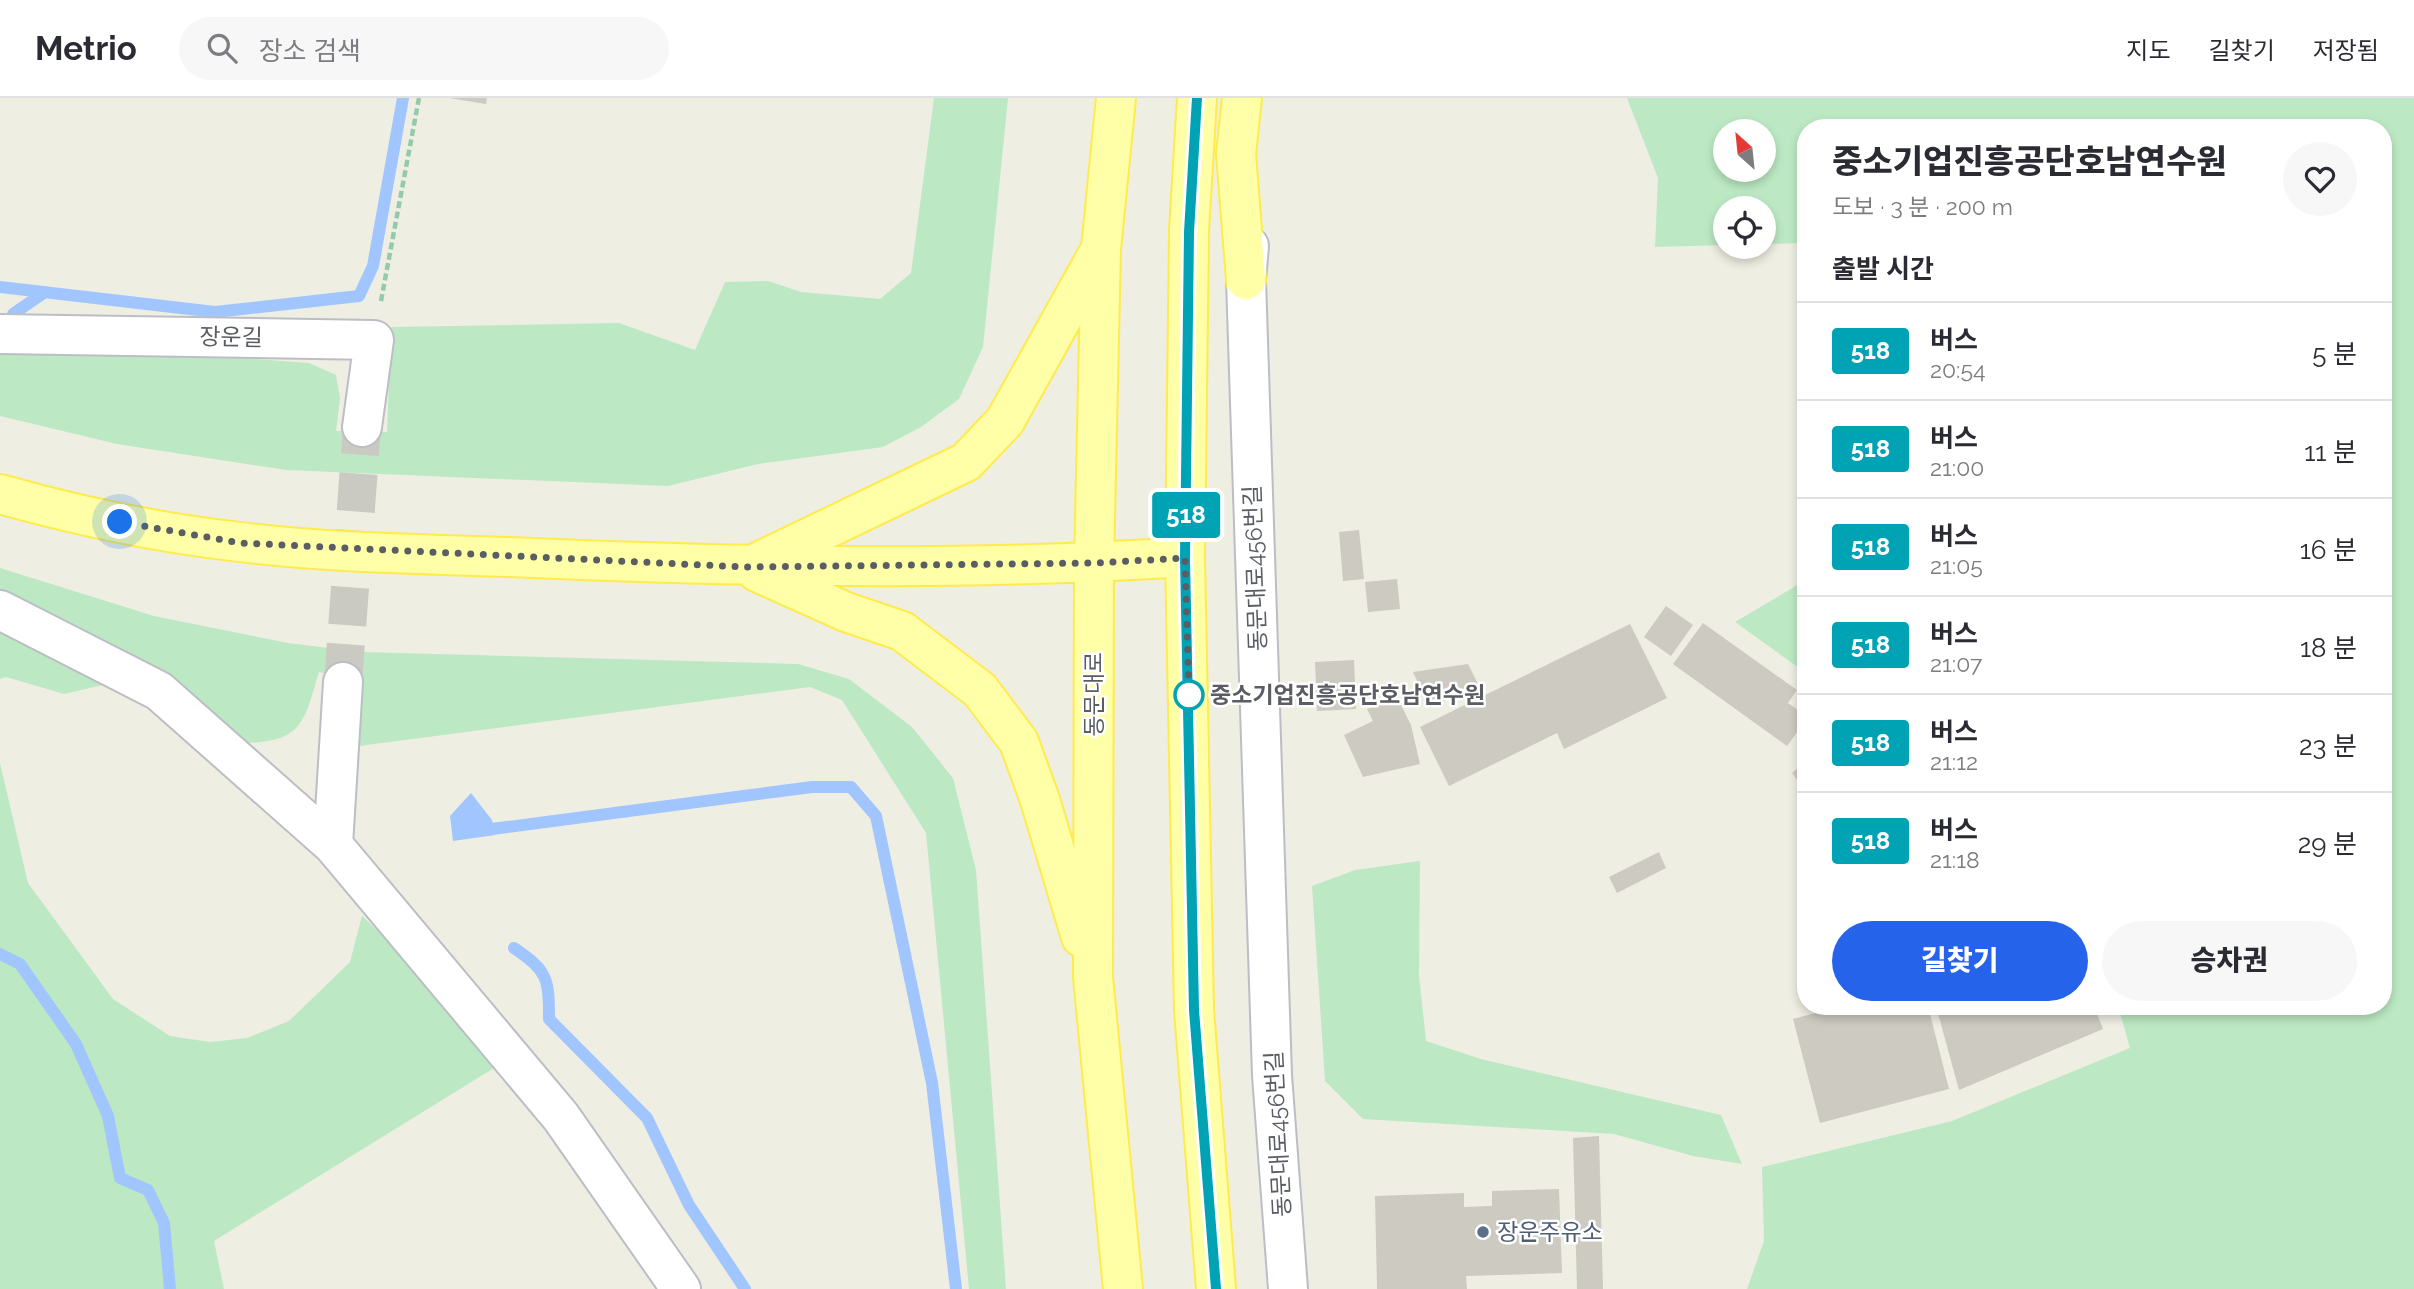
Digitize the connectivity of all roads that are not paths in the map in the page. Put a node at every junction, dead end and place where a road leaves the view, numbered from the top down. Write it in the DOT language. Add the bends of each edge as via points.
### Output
graph roads {
  1 [pos="1116,98"];
  2 [pos="1198,98"];
  3 [pos="1242,98"];
  4 [pos="1258,98"];
  5 [pos="1101,249"];
  6 [pos="1246,280"];
  7 [pos="0,334"];
  8 [pos="362,427"];
  9 [pos="0,494"];
  10 [pos="1185,558"];
  11 [pos="1094,563"];
  12 [pos="745,567"];
  13 [pos="0,610"];
  14 [pos="343,682"];
  15 [pos="333,845"];
  16 [pos="1093,977"];
  17 [pos="681,1289"];
  18 [pos="1123,1289"];
  19 [pos="1216,1289"];
  20 [pos="1288,1289"];
  1 -- 5 [label="main road, 동문대로"];
  2 -- 10 [label="main road" via="1189,245"];
  3 -- 6 [label="main road" via="1236,154"];
  4 -- 6 [label="street, 동문대로456번길"];
  5 -- 11 [label="main road, 동문대로"];
  5 -- 12 [label="main road" via="1005,421 967,462"];
  6 -- 20 [label="street, 동문대로456번길" via="1272,1075"];
  7 -- 8 [label="street, 장운길" via="374,340"];
  9 -- 12 [label="main road" via="71,514 241,543"];
  10 -- 11 [label="main road"];
  10 -- 19 [label="main road" via="1194,1010"];
  11 -- 12 [label="main road"];
  11 -- 16 [label="main road, 동문대로"];
  12 -- 16 [label="main road" via="846,612 902,631 980,690 1018,742"];
  13 -- 15 [label="street" via="159,691"];
  14 -- 15 [label="street"];
  15 -- 17 [label="street" via="561,1117"];
  16 -- 18 [label="main road, 동문대로"];
}
